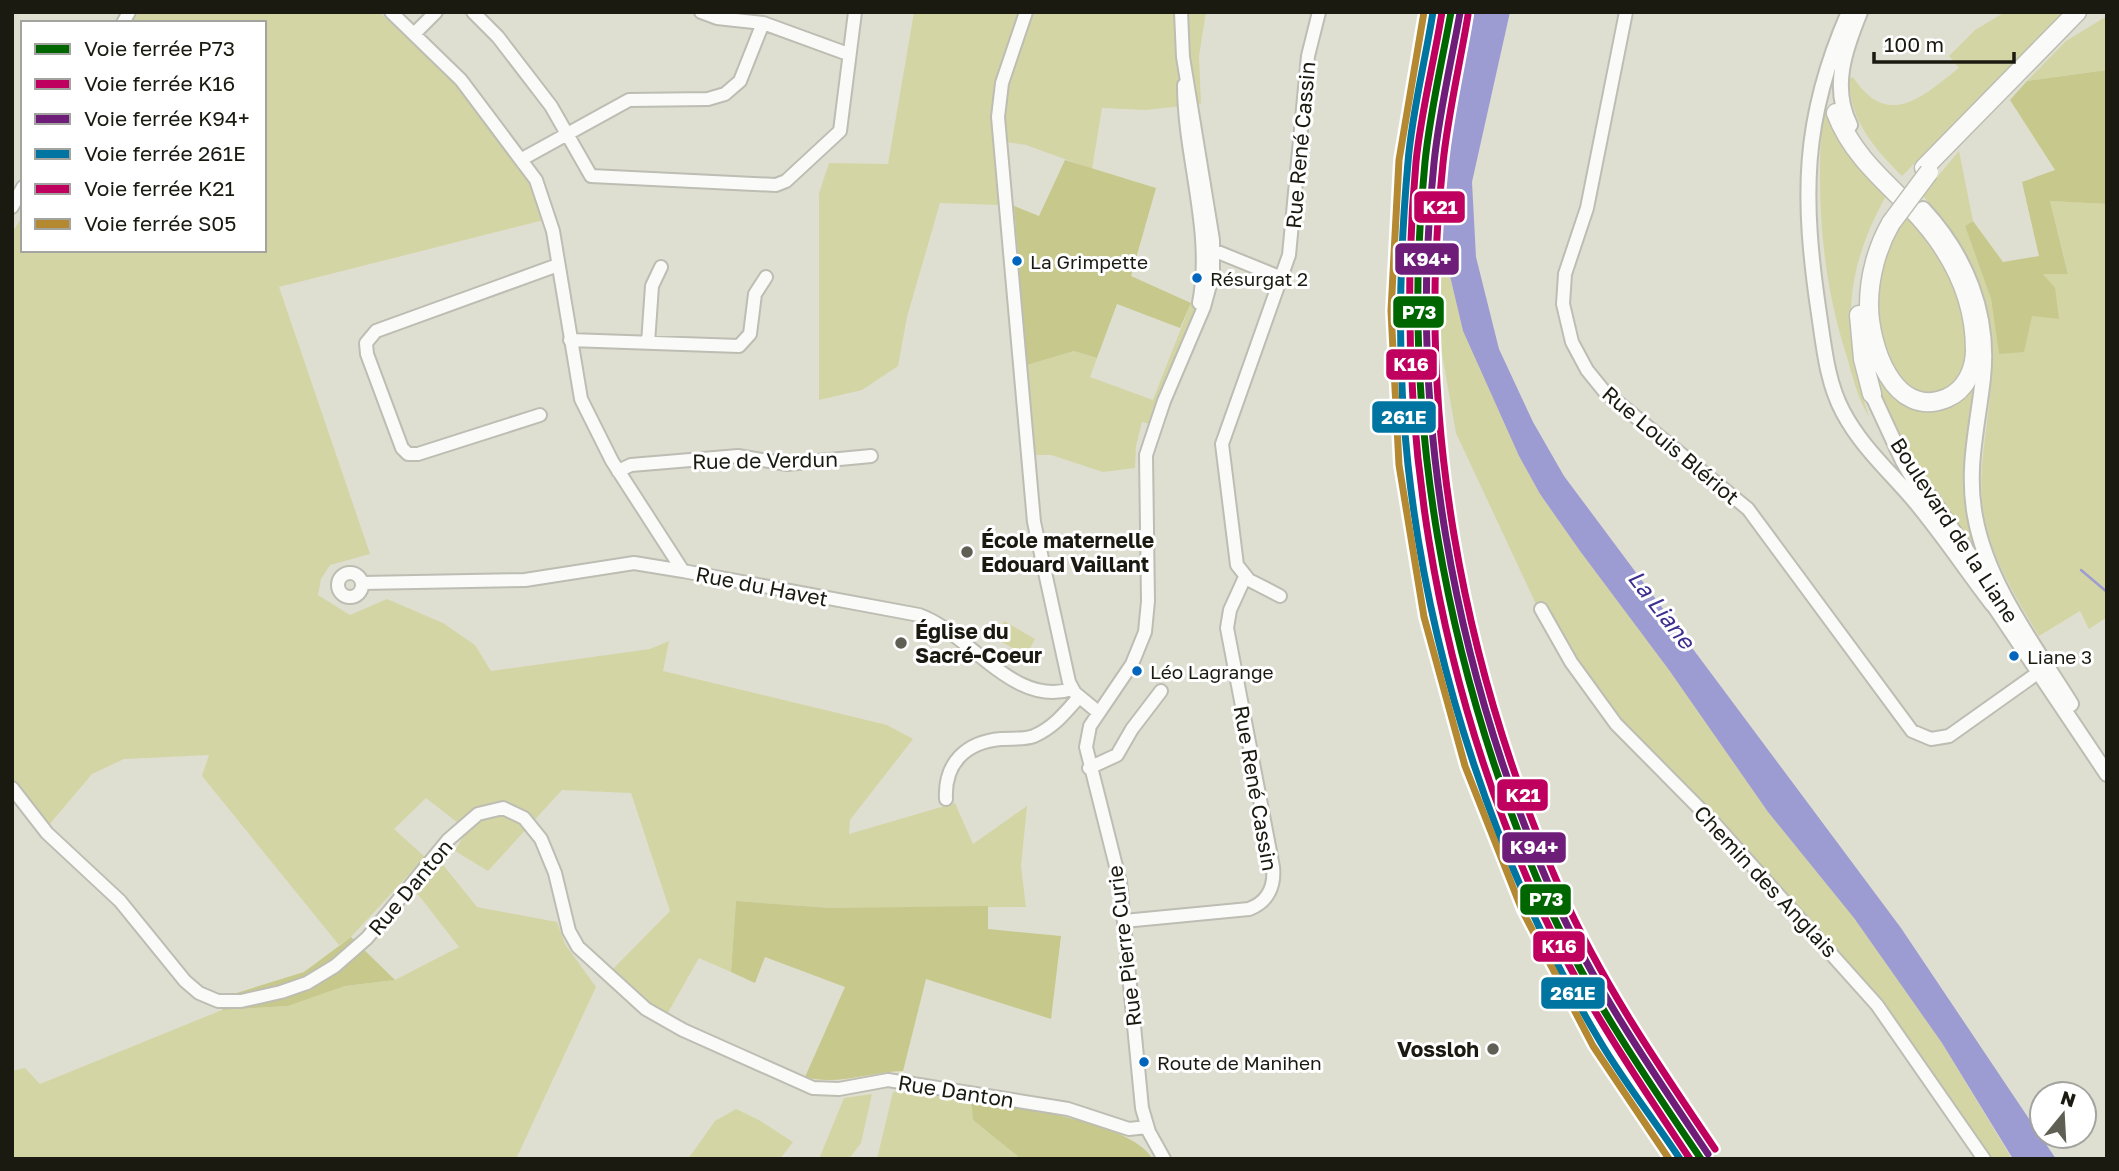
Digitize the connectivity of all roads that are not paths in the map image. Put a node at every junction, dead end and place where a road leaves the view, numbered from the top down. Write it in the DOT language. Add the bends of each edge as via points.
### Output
graph roads {
  1 [pos="391,12"];
  2 [pos="436,12"];
  3 [pos="473,12"];
  4 [pos="701,12"];
  5 [pos="855,12"];
  6 [pos="1026,12"];
  7 [pos="1181,12"];
  8 [pos="1319,12"];
  9 [pos="1626,12"];
  10 [pos="1849,12"];
  11 [pos="1860,12"];
  12 [pos="2077,12"];
  13 [pos="2092,12"];
  14 [pos="762,23"];
  15 [pos="414,34"];
  16 [pos="2054,37"];
  17 [pos="1838,38"];
  18 [pos="848,54"];
  19 [pos="1836,113"];
  20 [pos="567,132"];
  21 [pos="522,159"];
  22 [pos="21,191"];
  23 [pos="12,207"];
  24 [pos="1888,221"];
  25 [pos="1208,248"];
  26 [pos="558,265"];
  27 [pos="661,267"];
  28 [pos="766,276"];
  29 [pos="1282,278"];
  30 [pos="570,340"];
  31 [pos="648,343"];
  32 [pos="1872,394"];
  33 [pos="540,415"];
  34 [pos="1886,425"];
  35 [pos="871,456"];
  36 [pos="618,471"];
  37 [pos="683,571"];
  38 [pos="1245,577"];
  39 [pos="362,583"];
  40 [pos="1280,596"];
  41 [pos="1993,604"];
  42 [pos="1541,609"];
  43 [pos="2039,672"];
  44 [pos="1161,691"];
  45 [pos="1076,693"];
  46 [pos="2071,704"];
  47 [pos="1098,712"];
  48 [pos="2107,758"];
  49 [pos="1089,768"];
  50 [pos="2107,774"];
  51 [pos="12,788"];
  52 [pos="946,799"];
  53 [pos="1124,920"];
  54 [pos="1147,1127"];
  55 [pos="1164,1159"];
  56 [pos="1984,1159"];
  1 -- 15 [label="street, Rue du Havet"];
  2 -- 15 [label="street"];
  3 -- 20 [label="street" via="503,43"];
  4 -- 14 [label="street"];
  5 -- 18 [label="street"];
  6 -- 45 [label="street" via="1002,83 998,117 1033,519"];
  7 -- 25 [label="street, Rue Pierre Curie"];
  8 -- 29 [label="street, Rue René Cassin" via="1308,56 1290,250"];
  9 -- 43 [label="street, Rue Louis Blériot" via="1587,208 1564,279 1567,326 1587,370 1608,394 1748,509 1898,716 1917,734 1931,739 1949,736"];
  10 -- 17 [label="main road, Boulevard de la Liane"];
  11 -- 46 [label="main road, Boulevard de la Liane" via="1842,68 1844,112 1873,157 1945,235 1971,282 1984,340 1972,471 1978,532 2004,593"];
  12 -- 16 [label="highway"];
  13 -- 16 [label="highway"];
  14 -- 18 [label="street"];
  14 -- 20 [label="street" via="740,81 725,94 712,99 632,99"];
  15 -- 21 [label="street, Rue du Havet" via="461,80"];
  16 -- 24 [label="highway" via="1926,170"];
  17 -- 19 [label="main road" via="1832,78"];
  17 -- 41 [label="main road, Boulevard de la Liane" via="1816,107 1807,202 1808,240 1832,382 1841,408 1864,445 1915,502"];
  18 -- 20 [label="street" via="840,131 780,184 593,177"];
  19 -- 24 [label="highway" via="1866,162 1938,239 1964,287 1974,332 1974,366 1962,386 1942,400 1923,401 1902,392 1888,376 1875,347 1870,289"];
  20 -- 21 [label="street"];
  21 -- 26 [label="street, Rue du Havet" via="550,218"];
  22 -- 23 [label="street"];
  24 -- 32 [label="highway" via="1866,264 1860,299 1862,351"];
  25 -- 29 [label="street"];
  25 -- 47 [label="street, Rue Pierre Curie" via="1209,292 1146,455 1146,627 1132,664"];
  26 -- 30 [label="street, Rue du Havet"];
  26 -- 33 [label="street" via="376,331 366,343 397,436 408,454"];
  27 -- 31 [label="street" via="652,286"];
  28 -- 31 [label="street" via="755,294 750,334 738,346"];
  29 -- 38 [label="street, Rue René Cassin" via="1222,444 1236,561"];
  30 -- 31 [label="street"];
  30 -- 36 [label="street, Rue du Havet" via="581,399"];
  32 -- 34 [label="main road"];
  34 -- 41 [label="main road, Boulevard de la Liane" via="1923,498"];
  34 -- 46 [label="main road, Boulevard de la Liane"];
  35 -- 36 [label="street, Rue de Verdun" via="788,464 738,456 631,465"];
  36 -- 37 [label="street, Rue du Havet"];
  37 -- 39 [label="street" via="635,563 525,580"];
  37 -- 45 [label="street, Rue du Havet" via="919,615 940,625 1025,687 1044,693"];
  38 -- 40 [label="street"];
  38 -- 53 [label="street, Rue René Cassin" via="1227,628 1273,867 1272,886 1262,902 1249,909"];
  41 -- 43 [label="main road, Boulevard de la Liane"];
  42 -- 56 [label="street, Chemin des Anglais" via="1571,662 1616,724 1720,829 1881,1010"];
  43 -- 50 [label="main road, Boulevard de la Liane"];
  44 -- 49 [label="street" via="1115,758"];
  45 -- 47 [label="street"];
  45 -- 52 [label="street" via="1057,723 1031,737 980,742 965,750 947,775"];
  46 -- 48 [label="main road, Boulevard de la Liane"];
  47 -- 49 [label="street, Rue Pierre Curie" via="1086,741"];
  49 -- 53 [label="street, Rue Pierre Curie" via="1116,864"];
  51 -- 54 [label="street, Rue Danton" via="47,833 120,901 185,981 218,1001 273,995 322,974 367,938 457,831 482,813 503,808 524,818 541,839 578,947 646,1009 683,1030 813,1088 833,1090 888,1080 1068,1109 1129,1129"];
  53 -- 54 [label="street, Rue Pierre Curie"];
  54 -- 55 [label="street, Rue Pierre Curie"];
}
